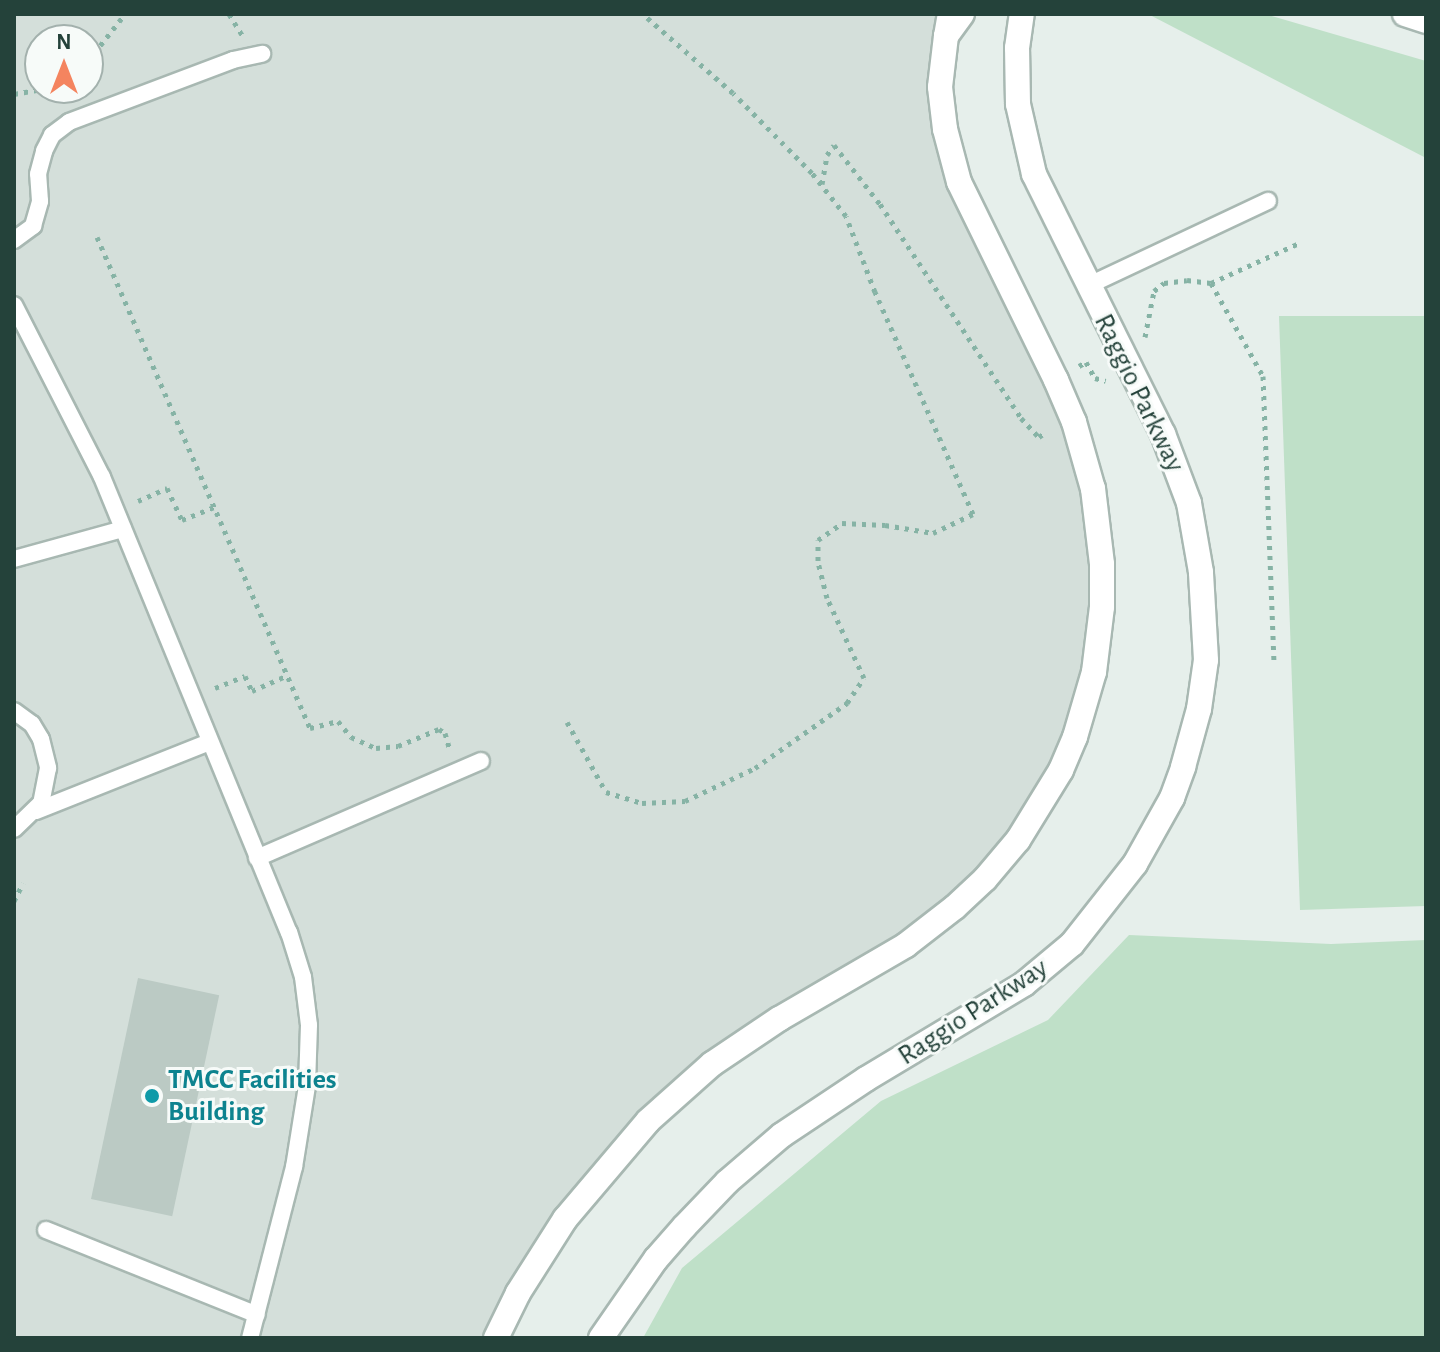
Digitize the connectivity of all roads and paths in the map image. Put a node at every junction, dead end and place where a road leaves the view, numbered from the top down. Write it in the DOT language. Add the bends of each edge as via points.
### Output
graph roads {
  1 [pos="125,14"];
  2 [pos="229,14"];
  3 [pos="643,14"];
  4 [pos="962,14"];
  5 [pos="1022,14"];
  6 [pos="1405,14"];
  7 [pos="1426,21"];
  8 [pos="948,25"];
  9 [pos="243,36"];
  10 [pos="104,41"];
  11 [pos="262,54"];
  12 [pos="822,185"];
  13 [pos="1268,201"];
  14 [pos="97,237"];
  15 [pos="14,240"];
  16 [pos="1299,243"];
  17 [pos="1211,283"];
  18 [pos="1087,286"];
  19 [pos="14,305"];
  20 [pos="1141,345"];
  21 [pos="1072,371"];
  22 [pos="1108,380"];
  23 [pos="1041,421"];
  24 [pos="134,502"];
  25 [pos="214,507"];
  26 [pos="123,529"];
  27 [pos="14,559"];
  28 [pos="1274,665"];
  29 [pos="286,676"];
  30 [pos="222,685"];
  31 [pos="14,711"];
  32 [pos="567,722"];
  33 [pos="209,742"];
  34 [pos="447,753"];
  35 [pos="481,761"];
  36 [pos="36,811"];
  37 [pos="14,829"];
  38 [pos="257,858"];
  39 [pos="14,886"];
  40 [pos="14,901"];
  41 [pos="46,1230"];
  42 [pos="257,1315"];
  43 [pos="250,1338"];
  44 [pos="496,1338"];
  45 [pos="601,1338"];
  1 -- 10 [label="path"];
  2 -- 9 [label="path"];
  3 -- 12 [label="path" via="733,93"];
  4 -- 8 [label="street"];
  5 -- 18 [label="street, Raggio Parkway" via="1016,73 1024,141 1042,193"];
  6 -- 7 [label="street"];
  8 -- 44 [label="street" via="941,106 959,182 1056,380 1093,489 1102,607 1094,672 1075,737 1018,840 955,907 879,962 712,1064 648,1121 565,1219"];
  11 -- 15 [label="lane" via="69,122 52,135 44,151 33,226"];
  12 -- 23 [label="path" via="834,145 1039,437 1047,435"];
  12 -- 32 [label="path" via="846,216 973,514 933,533 842,523 818,540 827,598 864,678 847,703 755,768 685,801 642,803 606,792"];
  13 -- 18 [label="lane"];
  14 -- 25 [label="path"];
  16 -- 17 [label="path"];
  17 -- 20 [label="path" via="1164,283 1154,291"];
  17 -- 28 [label="path" via="1263,376"];
  18 -- 45 [label="street, Raggio Parkway" via="1168,445 1197,539 1206,660 1197,719 1172,798 1121,885 1060,955 1015,990 782,1135 684,1227"];
  19 -- 26 [label="lane"];
  21 -- 22 [label="path" via="1086,362 1095,378"];
  24 -- 25 [label="path" via="167,488 182,520"];
  25 -- 29 [label="path"];
  26 -- 27 [label="lane"];
  26 -- 33 [label="lane"];
  29 -- 30 [label="path" via="252,691 245,676"];
  29 -- 34 [label="path" via="310,728 338,721 351,737 376,748 398,746 439,729 451,747"];
  31 -- 36 [label="lane" via="32,724 46,750 46,786"];
  33 -- 36 [label="lane"];
  33 -- 38 [label="lane"];
  35 -- 38 [label="lane"];
  36 -- 37 [label="lane"];
  38 -- 42 [label="lane" via="298,956 309,1025 307,1086 294,1167"];
  39 -- 40 [label="path" via="23,883"];
  41 -- 42 [label="lane"];
  42 -- 43 [label="lane"];
}
